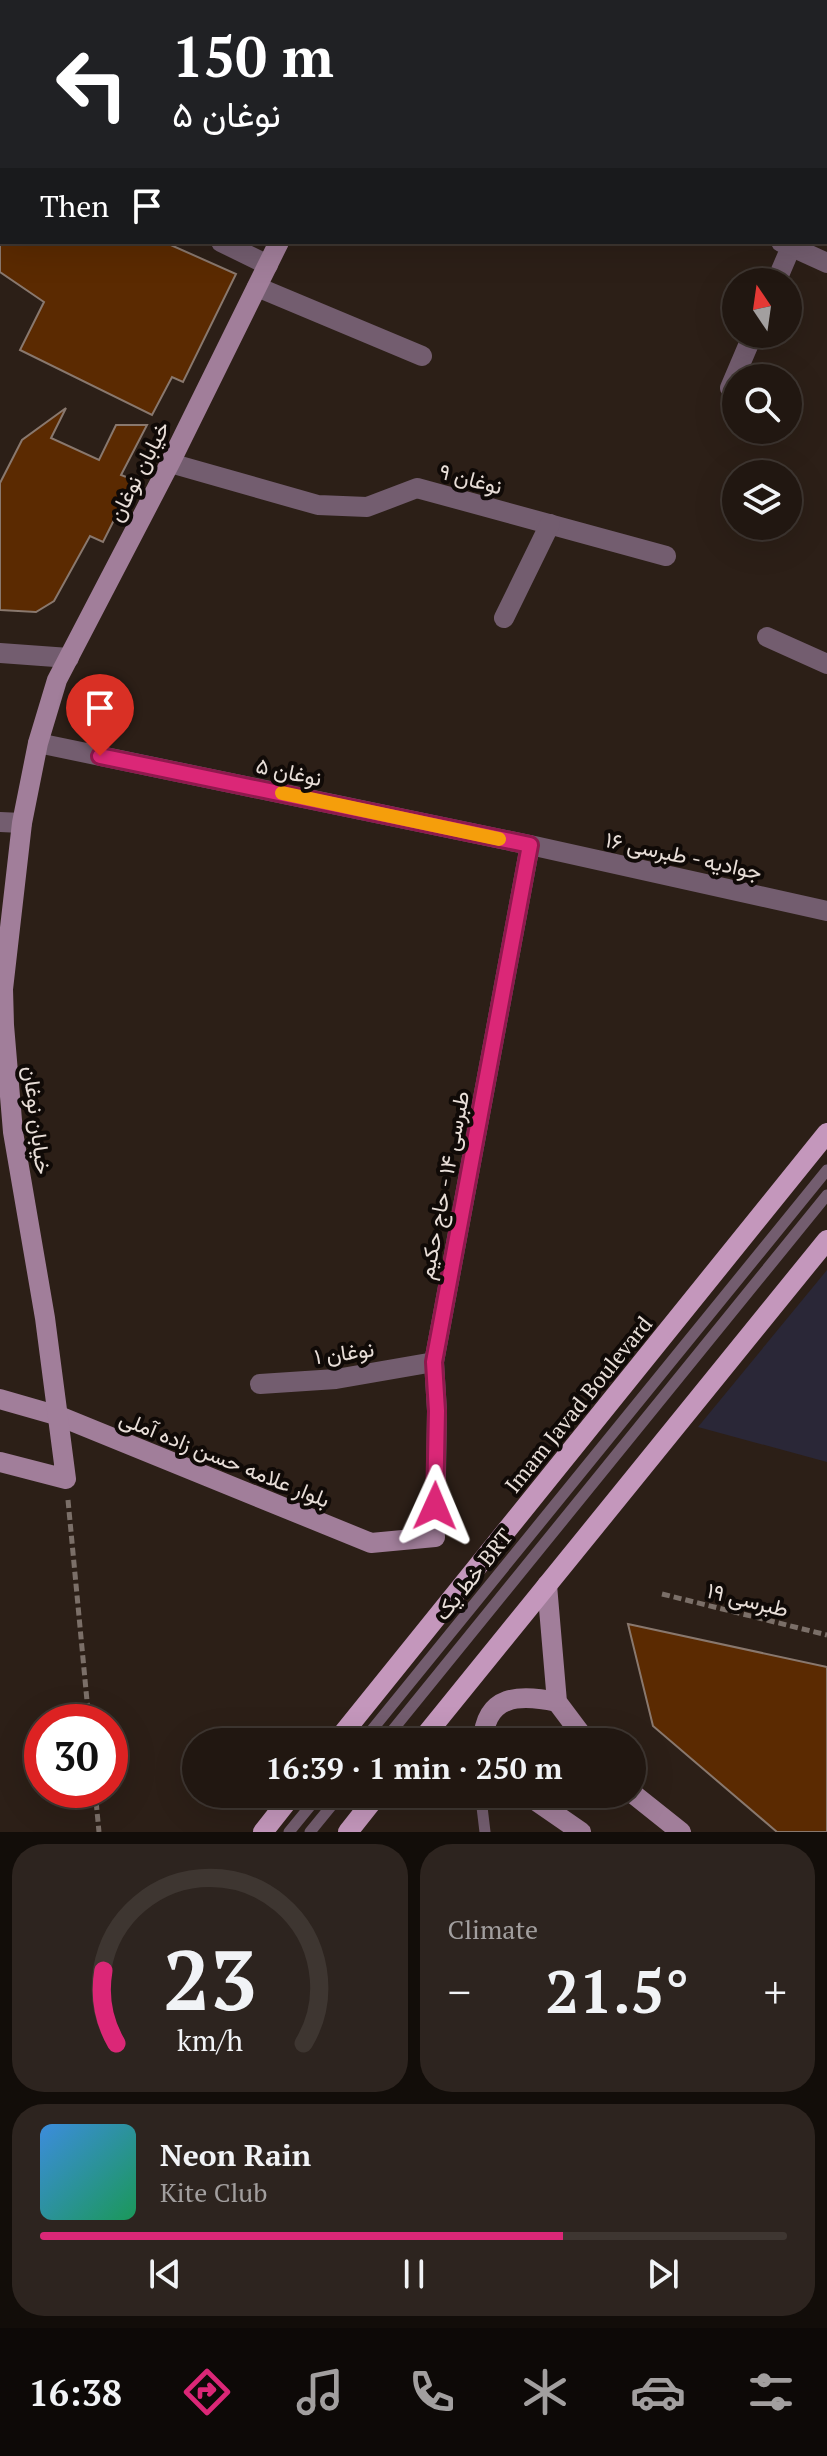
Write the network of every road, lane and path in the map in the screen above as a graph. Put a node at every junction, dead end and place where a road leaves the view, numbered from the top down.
1 (225, 244) edge
2 (278, 244) edge
3 (786, 244) edge
4 (827, 263) edge
5 (268, 265) junction
6 (780, 268) edge
7 (257, 287) junction
8 (422, 356) dead end
9 (170, 463) junction
10 (550, 524) junction
11 (666, 556) dead end
12 (504, 618) dead end
13 (767, 637) dead end
14 (0, 653) edge
15 (69, 658) junction
16 (827, 664) edge
17 (38, 743) junction
18 (0, 822) edge
19 (22, 823) junction
20 (530, 845) junction
21 (827, 911) edge
22 (2, 989) edge
23 (6, 1132) edge
24 (827, 1133) edge
25 (827, 1170) edge
26 (827, 1195) edge
27 (827, 1240) edge
28 (434, 1362) junction
29 (260, 1384) dead end
30 (0, 1399) edge
31 (59, 1416) junction
32 (0, 1462) edge
33 (66, 1479) junction
34 (435, 1537) joint
35 (547, 1585) junction
36 (662, 1594) dead end
37 (827, 1635) edge
38 (557, 1702) junction
39 (87, 1704) edge
40 (347, 1728) edge
41 (373, 1728) edge
42 (394, 1728) edge
43 (431, 1728) edge
44 (484, 1728) edge
45 (576, 1728) edge
46 (646, 1804) edge
47 (97, 1808) edge
48 (282, 1808) edge
49 (309, 1808) edge
50 (330, 1808) edge
51 (367, 1808) edge
52 (482, 1808) edge
53 (546, 1808) edge
54 (99, 1832) edge
55 (263, 1832) edge
56 (289, 1832) edge
57 (310, 1832) edge
58 (348, 1832) edge
59 (485, 1832) edge
60 (581, 1832) edge
61 (681, 1832) edge

1 - 5 street
2 - 5 street, خیابان نوغان
3 - 4 street
3 - 6 street
5 - 7 street, خیابان نوغان
7 - 8 street
7 - 9 street, خیابان نوغان
9 - 10 street, نوغان ۹
9 - 15 street, خیابان نوغان
10 - 11 street, نوغان ۹
10 - 12 street
13 - 16 street
14 - 15 street
15 - 17 street, خیابان نوغان
17 - 19 street, خیابان نوغان
17 - 20 street, نوغان ۵
18 - 19 street
19 - 22 street, خیابان نوغان
20 - 21 street, جوادیه - طبرسی ۱۶
20 - 28 street, طبرسی ۱۴ - حاج حکیم
22 - 23 street, خیابان نوغان
23 - 31 street, خیابان نوغان
24 - 40 main road, Imam Javad Boulevard
25 - 41 lane, خط یک BRT
26 - 42 lane, خط یک BRT
27 - 35 main road
28 - 29 street, نوغان ۱
28 - 34 street, طبرسی ۱۴ - حاج حکیم
30 - 31 street, بلوار علامه حسن زاده آملی
31 - 33 street, خیابان نوغان
31 - 34 street, بلوار علامه حسن زاده آملی
32 - 33 street
33 - 39 path
35 - 38 street
35 - 43 main road
36 - 37 path, طبرسی ۱۹
38 - 44 street
38 - 45 street
46 - 61 street
47 - 54 path
48 - 55 main road
49 - 56 lane
50 - 57 lane
51 - 58 main road
52 - 59 lane
53 - 60 street

